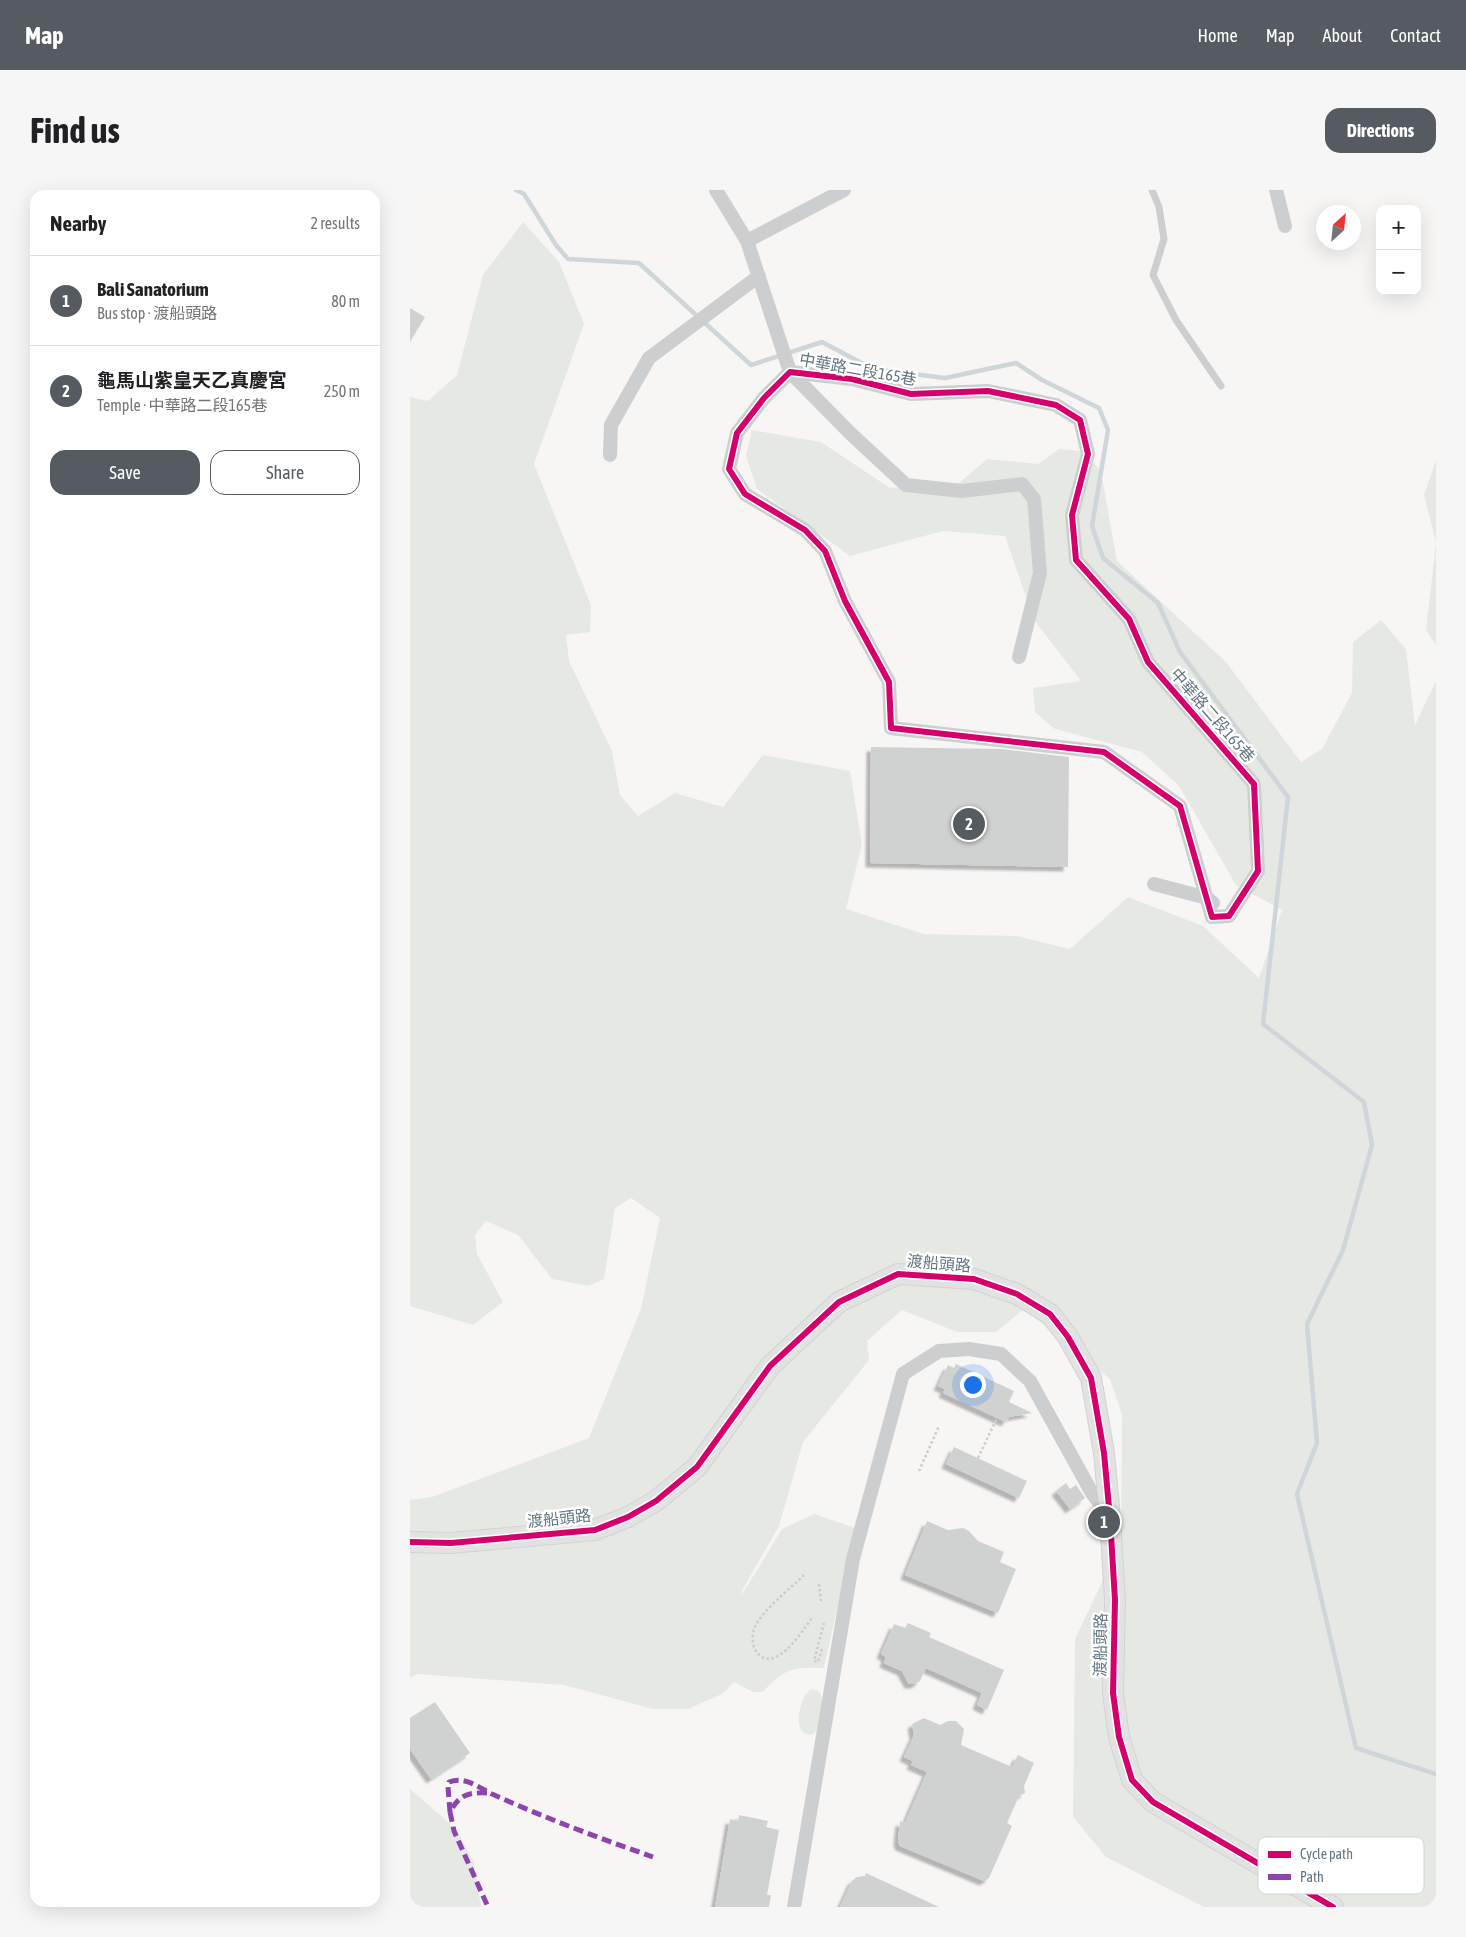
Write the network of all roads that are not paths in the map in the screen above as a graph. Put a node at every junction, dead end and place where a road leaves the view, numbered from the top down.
1 (716, 190) edge
2 (844, 190) edge
3 (1152, 190) edge
4 (1276, 190) edge
5 (1285, 226) dead end
6 (747, 240) junction
7 (759, 276) junction
8 (789, 368) junction
9 (1221, 386) dead end
10 (610, 455) dead end
11 (1019, 657) dead end
12 (1154, 884) dead end
13 (1206, 898) junction
14 (1110, 1518) junction
15 (410, 1542) edge
16 (1258, 1863) edge
17 (1311, 1894) edge
18 (794, 1907) edge
19 (1333, 1907) edge

1 - 6 street, 中華路二段165巷
2 - 6 street
3 - 9 lane
4 - 5 street
6 - 7 street, 中華路二段165巷
7 - 8 street, 中華路二段165巷
7 - 10 street
8 - 11 street
8 - 13 street, 中華路二段165巷
8 - 13 street, 中華路二段165巷
12 - 13 street
14 - 15 street, 渡船頭路
14 - 16 street, 渡船頭路
14 - 18 street
17 - 19 street, 渡船頭路

